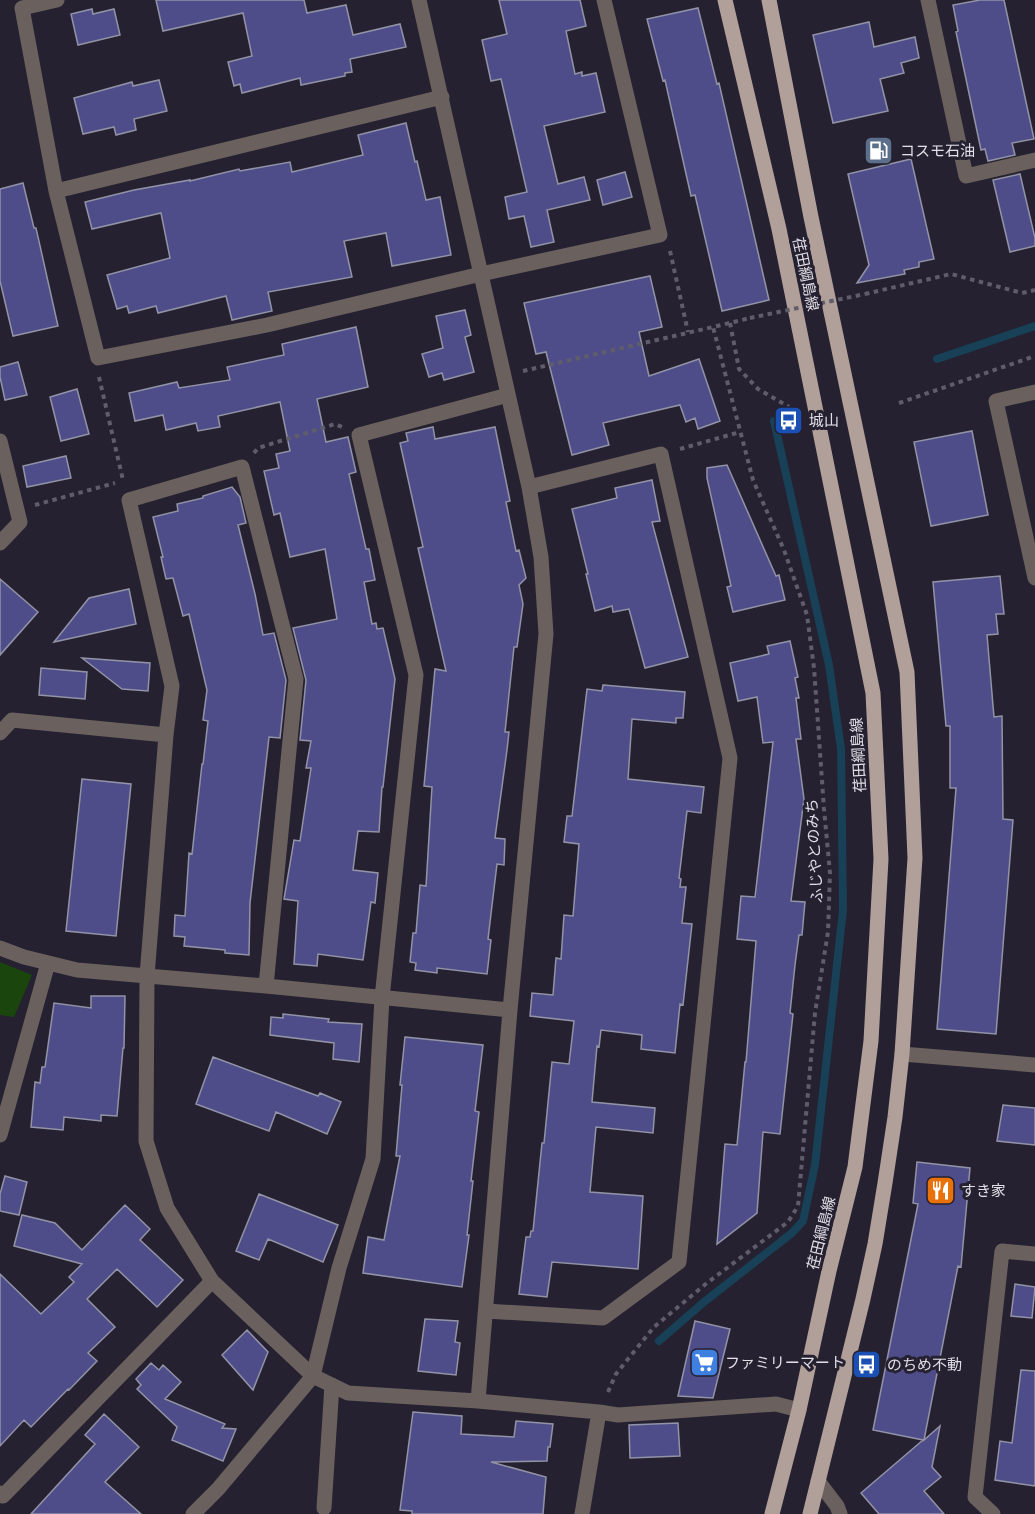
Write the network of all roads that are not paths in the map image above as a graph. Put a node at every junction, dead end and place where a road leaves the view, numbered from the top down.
1 (57, 0) edge
2 (419, 0) edge
3 (604, 0) edge
4 (724, 0) edge
5 (769, 0) edge
6 (928, 0) edge
7 (441, 97) junction
8 (1035, 160) edge
9 (56, 191) junction
10 (481, 274) junction
11 (1035, 392) edge
12 (508, 395) junction
13 (0, 441) edge
14 (529, 487) junction
15 (0, 543) edge
16 (1035, 578) edge
17 (0, 733) edge
18 (166, 735) junction
19 (0, 948) edge
20 (48, 963) junction
21 (147, 976) junction
22 (266, 986) junction
23 (382, 998) junction
24 (510, 1010) junction
25 (902, 1054) junction
26 (1035, 1065) edge
27 (0, 1135) edge
28 (1035, 1254) edge
29 (212, 1281) junction
30 (486, 1311) junction
31 (312, 1376) junction
32 (332, 1385) junction
33 (478, 1401) junction
34 (800, 1410) junction
35 (599, 1412) junction
36 (818, 1481) junction
37 (0, 1493) edge
38 (324, 1508) dead end
39 (193, 1514) edge
40 (582, 1514) edge
41 (772, 1514) edge
42 (810, 1514) edge
43 (840, 1514) edge
44 (993, 1514) edge

1 - 9 street
2 - 7 street
3 - 10 street
4 - 34 main road, 荏田綱島線
5 - 25 main road, 荏田綱島線
6 - 8 street
7 - 9 street
7 - 10 street
9 - 10 street
10 - 12 street
11 - 16 street
12 - 14 street
12 - 23 street
13 - 15 street
14 - 24 street
14 - 30 street
17 - 18 street
18 - 21 street
18 - 22 street
19 - 20 street
20 - 21 street
20 - 27 street
21 - 22 street
21 - 29 street
22 - 23 street
23 - 24 street
23 - 31 street
24 - 30 street
25 - 26 street
25 - 36 main road, 荏田綱島線
28 - 44 street
29 - 31 street
29 - 37 street
30 - 33 street
31 - 32 street
31 - 39 street
32 - 33 street
32 - 38 street
33 - 35 street
34 - 35 street
34 - 41 main road, 荏田綱島線
35 - 40 street
36 - 42 main road, 荏田綱島線
36 - 43 street

